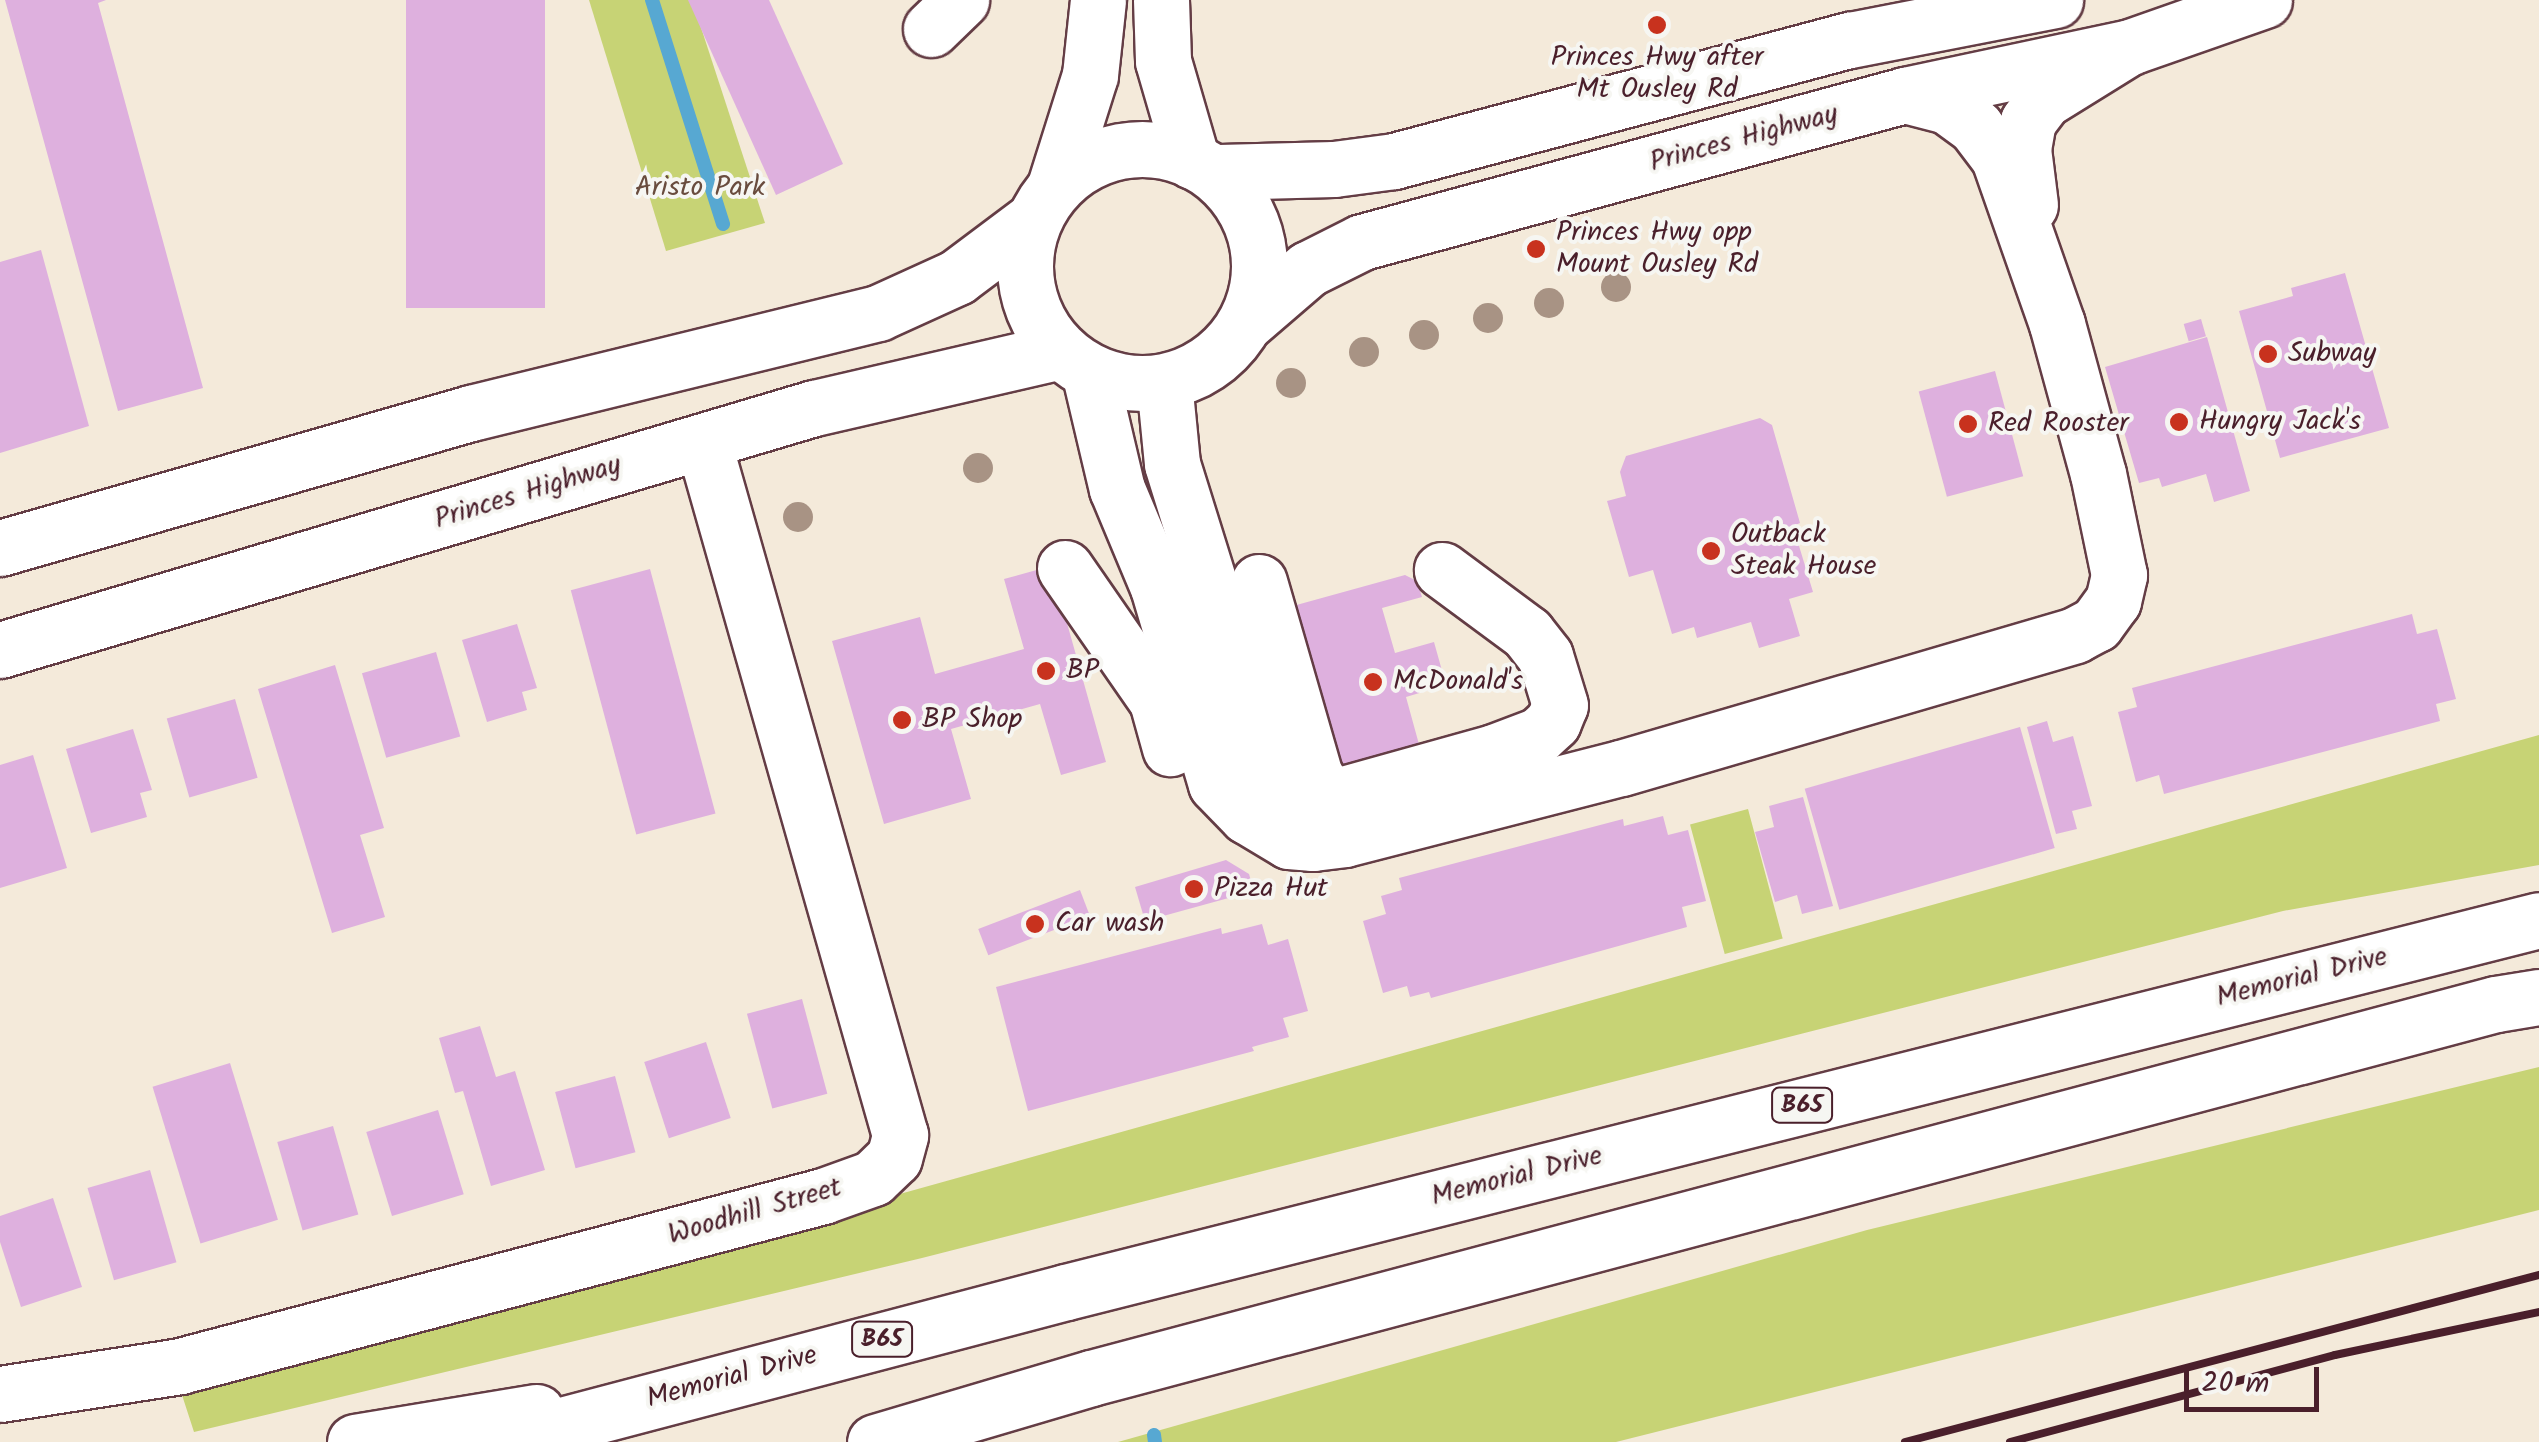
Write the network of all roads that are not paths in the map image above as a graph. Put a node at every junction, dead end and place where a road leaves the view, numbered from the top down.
1 (1098, 0) edge
2 (1161, 0) edge
3 (2264, 0) edge
4 (2033, 2) edge
5 (2130, 47) junction
6 (1905, 95) junction
7 (1205, 167) junction
8 (1044, 203) junction
9 (2036, 258) junction
10 (1245, 323) junction
11 (1074, 361) junction
12 (1164, 382) junction
13 (703, 441) junction
14 (0, 548) edge
15 (1064, 568) dead end
16 (1259, 582) dead end
17 (1463, 586) dead end
18 (0, 650) edge
19 (1170, 748) dead end
20 (1344, 839) junction
21 (2539, 920) edge
22 (2539, 996) edge
23 (698, 1386) junction
24 (0, 1394) edge
25 (355, 1442) edge
26 (496, 1442) edge
27 (875, 1442) edge

1 - 8 main road
2 - 7 main road
3 - 5 main road, Princes Highway
4 - 7 main road
5 - 6 main road, Princes Highway
5 - 9 main road
6 - 9 main road
6 - 10 main road, Princes Highway
7 - 8 main road
7 - 10 main road
8 - 11 main road
8 - 14 main road
9 - 20 main road
10 - 12 main road
11 - 12 main road
11 - 13 main road, Princes Highway
11 - 20 main road
12 - 20 main road
13 - 18 main road, Princes Highway
13 - 24 main road, Woodhill Street
15 - 19 main road
16 - 17 main road
21 - 23 main road, Memorial Drive / B65
22 - 27 main road
23 - 25 main road, B65
23 - 26 main road, Memorial Drive

